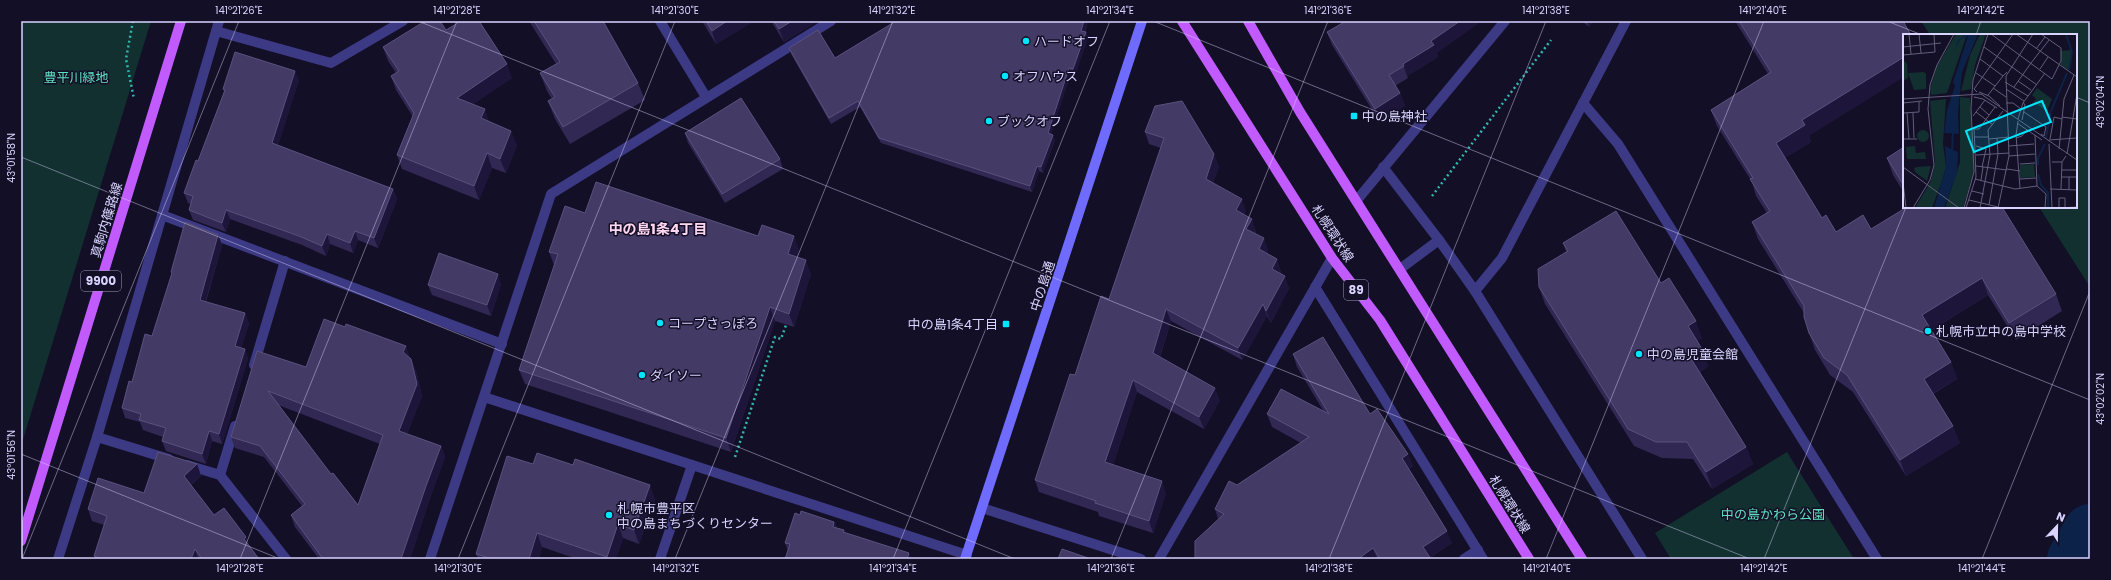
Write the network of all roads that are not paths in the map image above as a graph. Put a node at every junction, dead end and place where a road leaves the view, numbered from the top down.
1 (181, 21) edge
2 (402, 21) edge
3 (660, 21) edge
4 (831, 21) edge
5 (1142, 21) edge
6 (1182, 21) edge
7 (1248, 21) edge
8 (1505, 21) edge
9 (1626, 21) edge
10 (218, 26) edge
11 (706, 97) junction
12 (1583, 103) junction
13 (1383, 167) junction
14 (1358, 200) junction
15 (162, 215) junction
16 (1439, 240) junction
17 (1332, 258) junction
18 (285, 261) junction
19 (1400, 269) junction
20 (1315, 287) junction
21 (1475, 291) junction
22 (502, 344) junction
23 (250, 375) edge
24 (484, 397) junction
25 (238, 414) edge
26 (97, 437) junction
27 (692, 465) junction
28 (220, 475) junction
29 (982, 508) junction
30 (21, 541) edge
31 (1480, 555) edge
32 (966, 557) edge
33 (58, 559) edge
34 (286, 559) edge
35 (430, 559) edge
36 (660, 559) edge
37 (1141, 559) edge
38 (1159, 559) edge
39 (1464, 559) edge
40 (1529, 559) edge
41 (1582, 559) edge
42 (1642, 559) edge
43 (1877, 559) edge

1 - 30 main road, 真駒内篠路線 / 9900
2 - 10 street
3 - 11 street
4 - 11 street
5 - 29 street, 中の島通
6 - 17 main road, 札幌環状線 / 89
7 - 14 main road
8 - 13 street
9 - 12 street
10 - 15 street
11 - 22 street
12 - 21 street
12 - 43 street
13 - 14 street
13 - 16 street
14 - 19 main road
15 - 18 street
15 - 26 street
16 - 19 street
16 - 21 street
17 - 20 street
17 - 40 main road, 札幌環状線 / 89
18 - 22 street
18 - 23 street
19 - 41 main road
20 - 31 street
20 - 38 street
21 - 42 street
22 - 24 street
24 - 27 street
24 - 35 street
25 - 28 street
26 - 28 street
26 - 33 street
27 - 32 street
27 - 36 street
28 - 34 street
29 - 32 street, 中の島通
29 - 37 street
31 - 39 street

